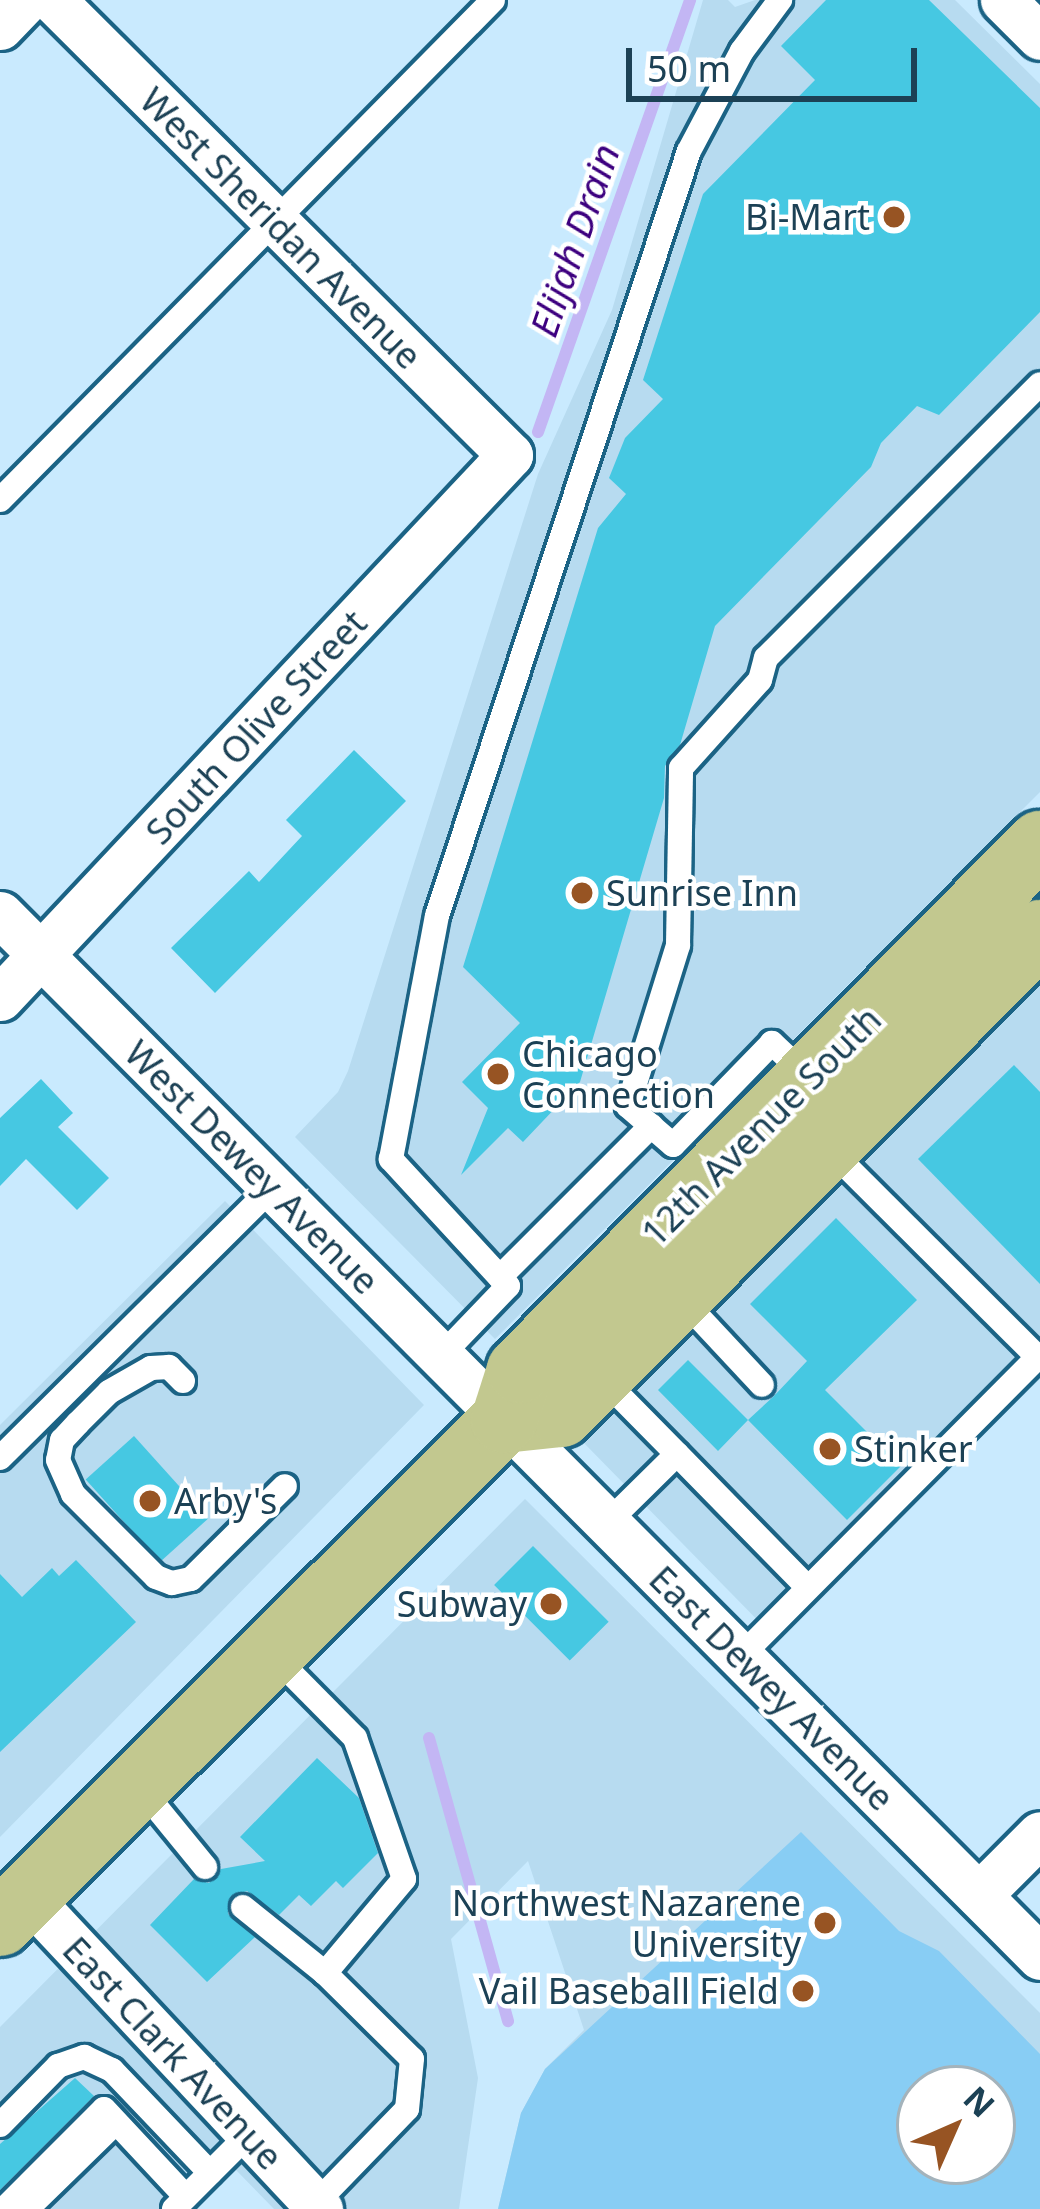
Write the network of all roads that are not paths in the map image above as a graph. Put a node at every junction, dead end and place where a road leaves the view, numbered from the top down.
1 (26, 0) edge
2 (53, 0) edge
3 (493, 0) edge
4 (780, 0) edge
5 (1003, 0) edge
6 (0, 27) edge
7 (1040, 37) edge
8 (278, 224) junction
9 (1040, 384) edge
10 (510, 455) joint
11 (0, 500) edge
12 (1040, 844) edge
13 (0, 914) edge
14 (1021, 940) edge
15 (42, 956) junction
16 (0, 998) edge
17 (808, 1077) junction
18 (651, 1126) junction
19 (827, 1146) junction
20 (272, 1188) junction
21 (500, 1277) junction
22 (679, 1295) junction
23 (1039, 1356) edge
24 (440, 1357) junction
25 (600, 1376) junction
26 (183, 1381) dead end
27 (762, 1385) dead end
28 (57, 1402) junction
29 (504, 1420) junction
30 (79, 1423) junction
31 (677, 1454) junction
32 (0, 1459) edge
33 (285, 1486) dead end
34 (608, 1523) junction
35 (808, 1588) junction
36 (270, 1653) junction
37 (740, 1657) junction
38 (137, 1785) junction
39 (1040, 1834) edge
40 (205, 1867) dead end
41 (979, 1895) junction
42 (243, 1907) dead end
43 (14, 1910) edge
44 (1040, 1957) edge
45 (326, 1973) junction
46 (116, 2122) junction
47 (0, 2126) edge
48 (249, 2134) junction
49 (210, 2173) junction
50 (180, 2203) edge
51 (318, 2206) edge
52 (4, 2209) edge
53 (27, 2209) edge

1 - 6 street
2 - 8 street, West Sheridan Avenue
3 - 8 lane
4 - 21 lane
5 - 7 street
8 - 10 street, West Sheridan Avenue
8 - 11 lane
9 - 18 lane
10 - 15 street, South Olive Street
12 - 14 main road, 12th Avenue South
13 - 15 street, West Dewey Avenue
14 - 17 main road, 12th Avenue South
14 - 19 main road, 12th Avenue South
15 - 16 street, South Olive Street
15 - 20 street, West Dewey Avenue
17 - 18 lane
17 - 29 main road, 12th Avenue South
18 - 21 lane
19 - 22 main road, 12th Avenue South
19 - 23 lane
20 - 24 street, West Dewey Avenue
20 - 28 lane
21 - 24 lane
22 - 25 main road, 12th Avenue South
22 - 27 lane
23 - 35 lane
24 - 29 street, West Dewey Avenue
25 - 29 main road, 12th Avenue South
25 - 31 lane
26 - 30 lane
28 - 30 lane
28 - 32 lane
29 - 34 street, East Dewey Avenue
29 - 36 main road, 12th Avenue South
30 - 33 lane
31 - 34 lane
31 - 35 lane
34 - 37 street, East Dewey Avenue
35 - 37 lane
36 - 38 main road, 12th Avenue South
36 - 45 lane
37 - 41 street, East Dewey Avenue
38 - 40 lane
38 - 43 main road, 12th Avenue South
39 - 41 street
41 - 44 street, East Dewey Avenue
42 - 45 lane
43 - 48 street, East Clark Avenue
45 - 51 lane
46 - 50 lane
46 - 52 lane
46 - 53 lane
47 - 49 lane
48 - 49 lane
48 - 51 street, East Clark Avenue
49 - 50 lane

